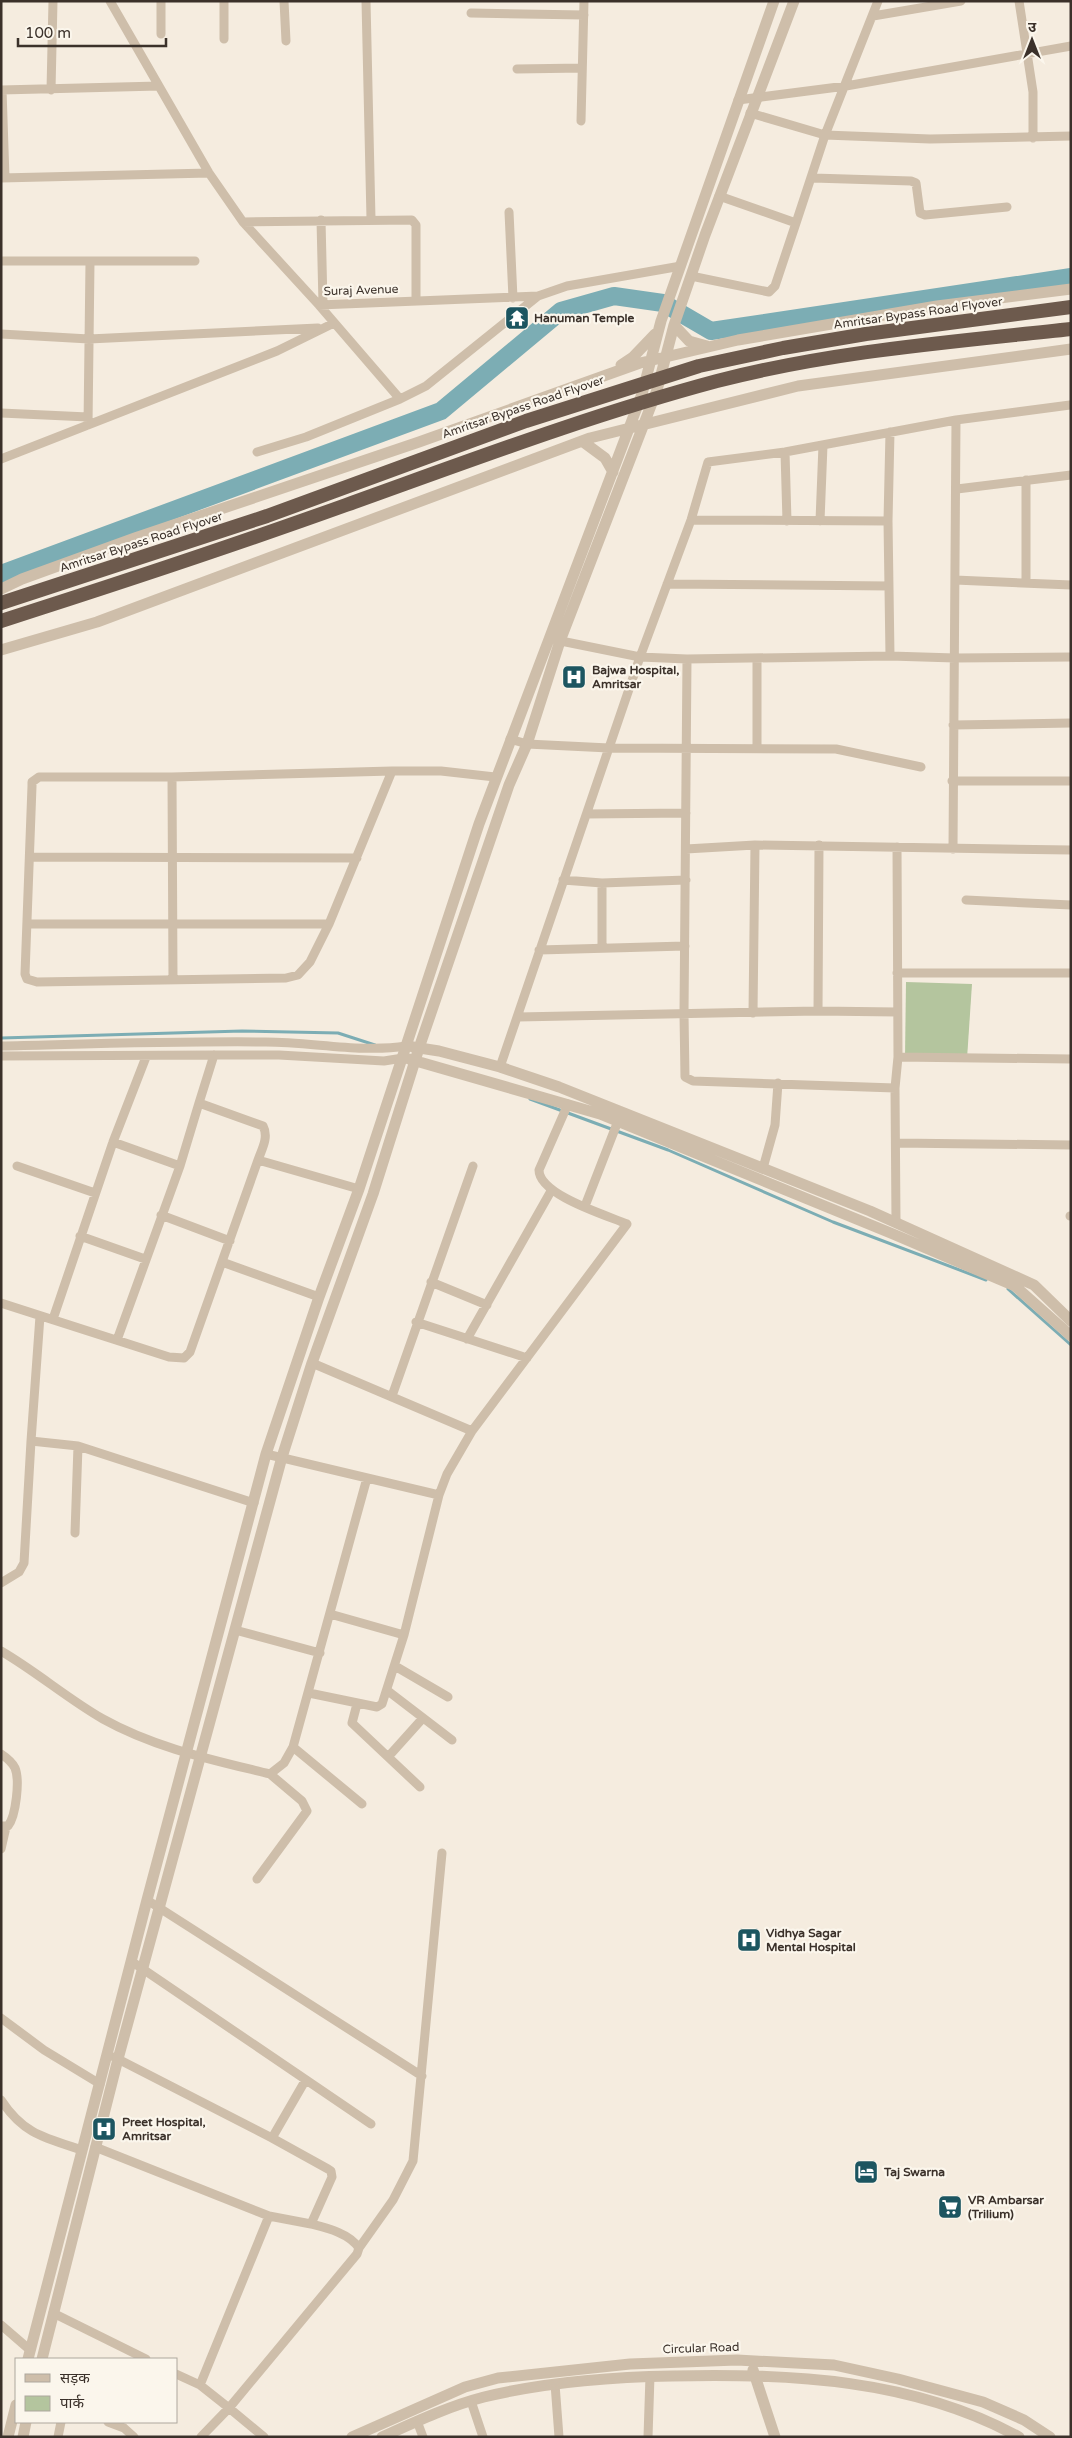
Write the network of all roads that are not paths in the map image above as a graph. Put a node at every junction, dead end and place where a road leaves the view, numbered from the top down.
1 (53, 1) edge
2 (110, 1) edge
3 (161, 1) edge
4 (224, 1) edge
5 (284, 1) edge
6 (366, 1) edge
7 (584, 1) edge
8 (774, 1) edge
9 (794, 1) edge
10 (878, 1) edge
11 (961, 1) edge
12 (1019, 1) edge
13 (471, 13) dead end
14 (584, 15) junction
15 (873, 16) junction
16 (161, 34) dead end
17 (224, 39) dead end
18 (286, 41) dead end
19 (1071, 46) edge
20 (1028, 54) junction
21 (582, 68) junction
22 (517, 69) dead end
23 (159, 86) junction
24 (846, 86) junction
25 (2, 90) edge
26 (51, 90) junction
27 (756, 98) junction
28 (738, 100) junction
29 (750, 114) junction
30 (581, 121) dead end
31 (826, 135) junction
32 (1071, 136) edge
33 (1034, 138) junction
34 (209, 174) junction
35 (3, 178) edge
36 (813, 178) junction
37 (719, 196) junction
38 (1007, 207) dead end
39 (509, 212) dead end
40 (321, 220) junction
41 (371, 220) junction
42 (243, 222) junction
43 (796, 223) junction
44 (1, 261) edge
45 (195, 261) dead end
46 (90, 262) junction
47 (681, 266) junction
48 (689, 281) junction
49 (1071, 289) edge
50 (538, 296) junction
51 (513, 298) junction
52 (416, 301) junction
53 (321, 305) junction
54 (1071, 307) edge
55 (675, 322) junction
56 (334, 323) junction
57 (320, 328) junction
58 (1071, 329) edge
59 (657, 332) junction
60 (1, 334) edge
61 (89, 339) junction
62 (709, 346) junction
63 (1071, 349) edge
64 (666, 356) junction
65 (651, 360) junction
66 (607, 375) junction
67 (400, 399) junction
68 (1070, 405) edge
69 (1, 413) edge
70 (956, 420) junction
71 (88, 421) junction
72 (643, 425) junction
73 (628, 428) junction
74 (890, 432) junction
75 (582, 440) junction
76 (823, 445) junction
77 (257, 452) dead end
78 (786, 452) junction
79 (1, 459) edge
80 (613, 472) junction
81 (1071, 475) edge
82 (1026, 480) junction
83 (957, 489) junction
84 (690, 520) junction
85 (787, 521) junction
86 (820, 521) junction
87 (888, 521) junction
88 (955, 580) junction
89 (1026, 583) junction
90 (667, 584) junction
91 (1071, 585) edge
92 (889, 586) junction
93 (1, 589) edge
94 (1, 603) edge
95 (1, 621) edge
96 (548, 639) junction
97 (560, 641) junction
98 (1, 650) edge
99 (890, 656) junction
100 (640, 657) junction
101 (1071, 657) edge
102 (955, 658) junction
103 (687, 659) junction
104 (757, 660) junction
105 (1071, 723) edge
106 (953, 725) junction
107 (510, 739) junction
108 (527, 744) junction
109 (609, 748) junction
110 (686, 748) junction
111 (757, 748) junction
112 (921, 767) dead end
113 (392, 771) junction
114 (172, 777) junction
115 (495, 777) junction
116 (952, 781) junction
117 (1071, 781) edge
118 (686, 812) junction
119 (587, 814) junction
120 (755, 845) junction
121 (819, 845) junction
122 (897, 847) junction
123 (686, 849) junction
124 (953, 850) junction
125 (1071, 850) edge
126 (30, 857) junction
127 (172, 857) junction
128 (357, 858) junction
129 (563, 880) junction
130 (686, 880) junction
131 (602, 883) junction
132 (966, 900) dead end
133 (1071, 905) edge
134 (28, 924) junction
135 (174, 924) junction
136 (329, 924) junction
137 (686, 946) junction
138 (602, 948) junction
139 (540, 950) junction
140 (897, 973) junction
141 (1071, 974) edge
142 (173, 980) junction
143 (818, 1011) junction
144 (897, 1012) junction
145 (753, 1013) junction
146 (684, 1014) junction
147 (518, 1017) junction
148 (1, 1046) edge
149 (406, 1046) junction
150 (419, 1048) junction
151 (214, 1054) junction
152 (1, 1056) edge
153 (146, 1057) junction
154 (898, 1057) junction
155 (403, 1058) junction
156 (1071, 1059) edge
157 (415, 1060) junction
158 (500, 1067) junction
159 (778, 1083) junction
160 (895, 1088) junction
161 (199, 1104) junction
162 (568, 1104) junction
163 (618, 1121) junction
164 (113, 1142) junction
165 (897, 1143) junction
166 (1071, 1145) edge
167 (258, 1160) junction
168 (17, 1166) dead end
169 (180, 1166) junction
170 (473, 1166) dead end
171 (763, 1168) junction
172 (359, 1189) junction
173 (551, 1191) junction
174 (95, 1193) junction
175 (585, 1206) junction
176 (162, 1215) junction
177 (896, 1222) junction
178 (80, 1236) junction
179 (230, 1241) junction
180 (145, 1259) junction
181 (222, 1262) junction
182 (431, 1282) junction
183 (319, 1297) junction
184 (1, 1304) edge
185 (487, 1305) junction
186 (40, 1316) junction
187 (53, 1319) junction
188 (1071, 1321) edge
189 (416, 1322) junction
190 (1071, 1336) edge
191 (468, 1339) junction
192 (117, 1340) junction
193 (527, 1358) junction
194 (312, 1364) junction
195 (392, 1396) junction
196 (472, 1431) junction
197 (31, 1441) junction
198 (78, 1446) junction
199 (266, 1454) junction
200 (282, 1458) junction
201 (367, 1478) junction
202 (439, 1495) junction
203 (254, 1503) junction
204 (75, 1533) dead end
205 (1, 1582) edge
206 (330, 1614) junction
207 (235, 1630) junction
208 (404, 1634) junction
209 (1, 1651) edge
210 (320, 1653) junction
211 (395, 1666) junction
212 (388, 1691) junction
213 (309, 1693) junction
214 (448, 1696) dead end
215 (357, 1704) junction
216 (422, 1718) junction
217 (452, 1740) dead end
218 (293, 1747) junction
219 (1, 1754) edge
220 (188, 1754) junction
221 (200, 1757) junction
222 (388, 1757) junction
223 (270, 1774) junction
224 (420, 1787) dead end
225 (362, 1804) dead end
226 (3, 1826) edge
227 (1, 1849) edge
228 (442, 1852) dead end
229 (257, 1879) dead end
230 (147, 1900) junction
231 (159, 1908) junction
232 (131, 1961) junction
233 (142, 1969) junction
234 (1, 2018) edge
235 (107, 2053) junction
236 (118, 2059) junction
237 (422, 2076) junction
238 (304, 2081) junction
239 (100, 2084) junction
240 (1, 2100) edge
241 (371, 2124) dead end
242 (272, 2138) junction
243 (95, 2146) junction
244 (82, 2150) junction
245 (269, 2216) junction
246 (311, 2224) junction
247 (359, 2248) junction
248 (53, 2312) junction
249 (1, 2325) edge
250 (29, 2354) edge
251 (42, 2358) edge
252 (144, 2358) edge
253 (750, 2360) junction
254 (178, 2375) edge
255 (755, 2375) junction
256 (650, 2376) junction
257 (555, 2384) junction
258 (200, 2386) junction
259 (471, 2401) junction
260 (229, 2408) junction
261 (15, 2409) edge
262 (417, 2421) junction
263 (26, 2423) edge
264 (61, 2423) edge
265 (111, 2423) edge
266 (1012, 2435) edge
267 (8, 2437) edge
268 (23, 2437) edge
269 (58, 2437) edge
270 (134, 2437) edge
271 (201, 2437) edge
272 (264, 2437) edge
273 (352, 2437) edge
274 (382, 2437) edge
275 (423, 2437) edge
276 (483, 2437) edge
277 (559, 2437) edge
278 (648, 2437) edge
279 (776, 2437) edge
280 (1050, 2437) edge

1 - 26 street
2 - 23 street, Suraj Avenue
3 - 16 street
4 - 17 street
5 - 18 street
6 - 41 street
7 - 14 street
8 - 28 street
9 - 27 street
10 - 15 street
11 - 15 street
12 - 20 street
13 - 14 street
14 - 21 street
15 - 24 street
19 - 20 street
20 - 24 street
20 - 33 street
21 - 22 street
21 - 30 street
23 - 26 street
23 - 34 street, Suraj Avenue
24 - 27 street
24 - 31 street
25 - 26 street
25 - 35 street
27 - 28 street
27 - 29 street
28 - 47 street
29 - 31 street
29 - 37 street
31 - 33 street
31 - 36 street
32 - 33 street
34 - 35 street
34 - 42 street, Suraj Avenue
36 - 38 street
36 - 43 street
37 - 43 street
37 - 48 street
39 - 51 street
40 - 41 street
40 - 42 street
40 - 53 street
41 - 52 street
42 - 53 street, Suraj Avenue
43 - 48 street
44 - 46 street
45 - 46 street
46 - 61 street
47 - 50 street, Suraj Avenue
47 - 59 street
48 - 55 street
49 - 62 street
50 - 51 street, Suraj Avenue
50 - 67 street
51 - 52 street, Suraj Avenue
52 - 53 street, Suraj Avenue
53 - 56 street
54 - 94 highway, Amritsar Bypass Road Flyover, bridge
55 - 62 street
55 - 64 street
56 - 57 street
56 - 67 street
57 - 61 street
57 - 71 street
58 - 95 highway, bridge
59 - 65 street
59 - 66 street
60 - 61 street
61 - 71 street
62 - 64 street
63 - 72 street
64 - 65 street
64 - 72 street
65 - 66 street
65 - 73 street
66 - 93 street
67 - 77 street
68 - 70 street
69 - 71 street
70 - 74 street
70 - 83 street
71 - 79 street
72 - 73 street
72 - 97 street
73 - 75 street
73 - 80 street
74 - 76 street
74 - 87 street
75 - 80 street
75 - 98 street
76 - 78 street
76 - 86 street
78 - 84 street
78 - 85 street
80 - 96 street
81 - 82 street
82 - 83 street
82 - 89 street
83 - 88 street
84 - 85 street
84 - 90 street
85 - 86 street
86 - 87 street
87 - 92 street
88 - 89 street
88 - 102 street
89 - 91 street
90 - 92 street
90 - 100 street
92 - 99 street
96 - 97 street
96 - 107 street
97 - 100 street
97 - 108 street
99 - 102 street
99 - 104 street
100 - 103 street
100 - 109 street
101 - 102 street
102 - 106 street
103 - 104 street
103 - 110 street
104 - 111 street
105 - 106 street
106 - 116 street
107 - 108 street
107 - 115 street
108 - 109 street
108 - 150 street
109 - 110 street
109 - 119 street
110 - 111 street
110 - 118 street
111 - 112 street
113 - 114 street
113 - 115 street
113 - 128 street
114 - 126 street
114 - 127 street
115 - 149 street
116 - 117 street
116 - 124 street
118 - 119 street
118 - 123 street
119 - 129 street
120 - 121 street
120 - 123 street
120 - 145 street
121 - 122 street
121 - 143 street
122 - 124 street
122 - 140 street
123 - 130 street
124 - 125 street
126 - 127 street
126 - 134 street
127 - 128 street
127 - 135 street
128 - 136 street
129 - 131 street
129 - 139 street
130 - 131 street
130 - 137 street
131 - 138 street
132 - 133 street
134 - 135 street
134 - 142 street
135 - 136 street
135 - 142 street
136 - 142 street
137 - 138 street
137 - 146 street
138 - 139 street
139 - 147 street
140 - 141 street
140 - 144 street
143 - 144 street
143 - 145 street
144 - 154 street
145 - 146 street
146 - 147 street
146 - 159 street
147 - 158 street
148 - 149 street
149 - 150 street
149 - 155 street
150 - 157 street
150 - 158 street
151 - 153 street
151 - 155 street
151 - 161 street
152 - 153 street
153 - 164 street
154 - 156 street
154 - 160 street
155 - 157 street
155 - 172 street
157 - 162 street
157 - 194 street
158 - 171 street
159 - 160 street
159 - 171 street
160 - 165 street
161 - 167 street
161 - 169 street
162 - 163 street
162 - 173 street
163 - 175 street
163 - 190 street
164 - 169 street
164 - 174 street
165 - 166 street
165 - 177 street
167 - 172 street
167 - 179 street
168 - 174 street
169 - 176 street
170 - 182 street
171 - 177 street
172 - 183 street
173 - 175 street
173 - 185 street
174 - 178 street
175 - 193 street
176 - 179 street
176 - 180 street
177 - 188 street
178 - 180 street
178 - 187 street
179 - 181 street
180 - 192 street
181 - 183 street
181 - 192 street
182 - 185 street
182 - 189 street
183 - 199 street
184 - 186 street
185 - 191 street
186 - 187 street
186 - 197 street
187 - 192 street
189 - 191 street
189 - 195 street
191 - 193 street
193 - 196 street
194 - 195 street
194 - 200 street
195 - 196 street
196 - 202 street
197 - 198 street
197 - 205 street
198 - 203 street
198 - 204 street
199 - 200 street
199 - 203 street
200 - 201 street
200 - 207 street
201 - 202 street
201 - 206 street
202 - 208 street
203 - 220 street
206 - 208 street
206 - 210 street
207 - 210 street
207 - 221 street
208 - 211 street
209 - 220 street
210 - 213 street
211 - 212 street
211 - 214 street
212 - 215 street
212 - 216 street
213 - 215 street
213 - 218 street
215 - 222 street
216 - 217 street
216 - 222 street
218 - 223 street
218 - 225 street
219 - 226 street
220 - 221 street
220 - 230 street
221 - 223 street
221 - 231 street
222 - 224 street
223 - 229 street
226 - 227 street
228 - 237 street
230 - 231 street
230 - 232 street
231 - 233 street
231 - 237 street
232 - 233 street
232 - 235 street
233 - 236 street
233 - 238 street
234 - 239 street
235 - 236 street
235 - 239 street
236 - 242 street
236 - 243 street
237 - 247 street
238 - 241 street
238 - 242 street
239 - 244 street
240 - 244 street
242 - 246 street
243 - 245 street
243 - 248 street
244 - 250 street
245 - 246 street
245 - 258 street
246 - 247 street
247 - 260 street
248 - 251 street
248 - 252 street
249 - 250 street
253 - 255 street
253 - 273 street, Circular Road
253 - 280 street, Circular Road
254 - 258 street
255 - 256 street
255 - 266 street
255 - 279 street
256 - 257 street
256 - 278 street
257 - 259 street
257 - 277 street
258 - 260 street
259 - 262 street
259 - 276 street
260 - 271 street
260 - 272 street
261 - 267 street
262 - 274 street
262 - 275 street
263 - 268 street
264 - 269 street
265 - 270 street

